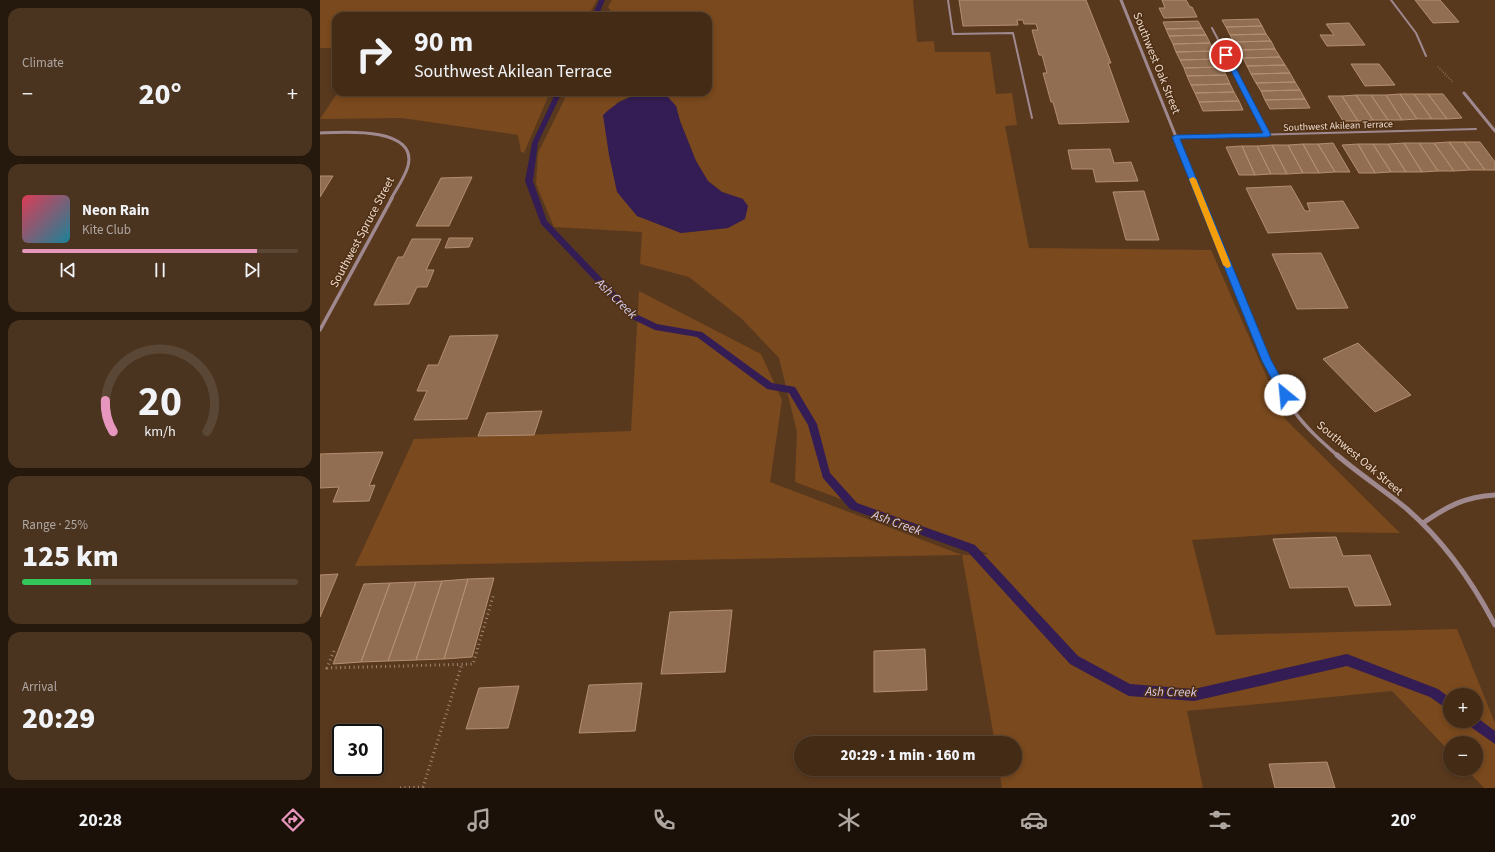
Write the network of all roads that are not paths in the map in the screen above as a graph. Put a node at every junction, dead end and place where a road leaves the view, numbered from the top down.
1 (948, 0) edge
2 (1121, 0) edge
3 (1391, 0) edge
4 (1212, 28) dead end
5 (1426, 56) road end
6 (1464, 93) road end
7 (1032, 118) dead end
8 (1476, 129) dead end
9 (1495, 131) edge
10 (320, 133) edge
11 (1268, 135) junction
12 (1176, 137) junction
13 (320, 330) edge
14 (1495, 495) edge
15 (1423, 523) junction
16 (1495, 625) edge

1 - 7 lane
2 - 12 street, Southwest Oak Street
3 - 5 lane
4 - 11 lane
6 - 9 street
8 - 11 lane, Southwest Akilean Terrace
10 - 13 street, Southwest Spruce Street
11 - 12 lane, Southwest Akilean Terrace
12 - 15 street, Southwest Oak Street
14 - 15 street
15 - 16 street, Southwest Oak Street

